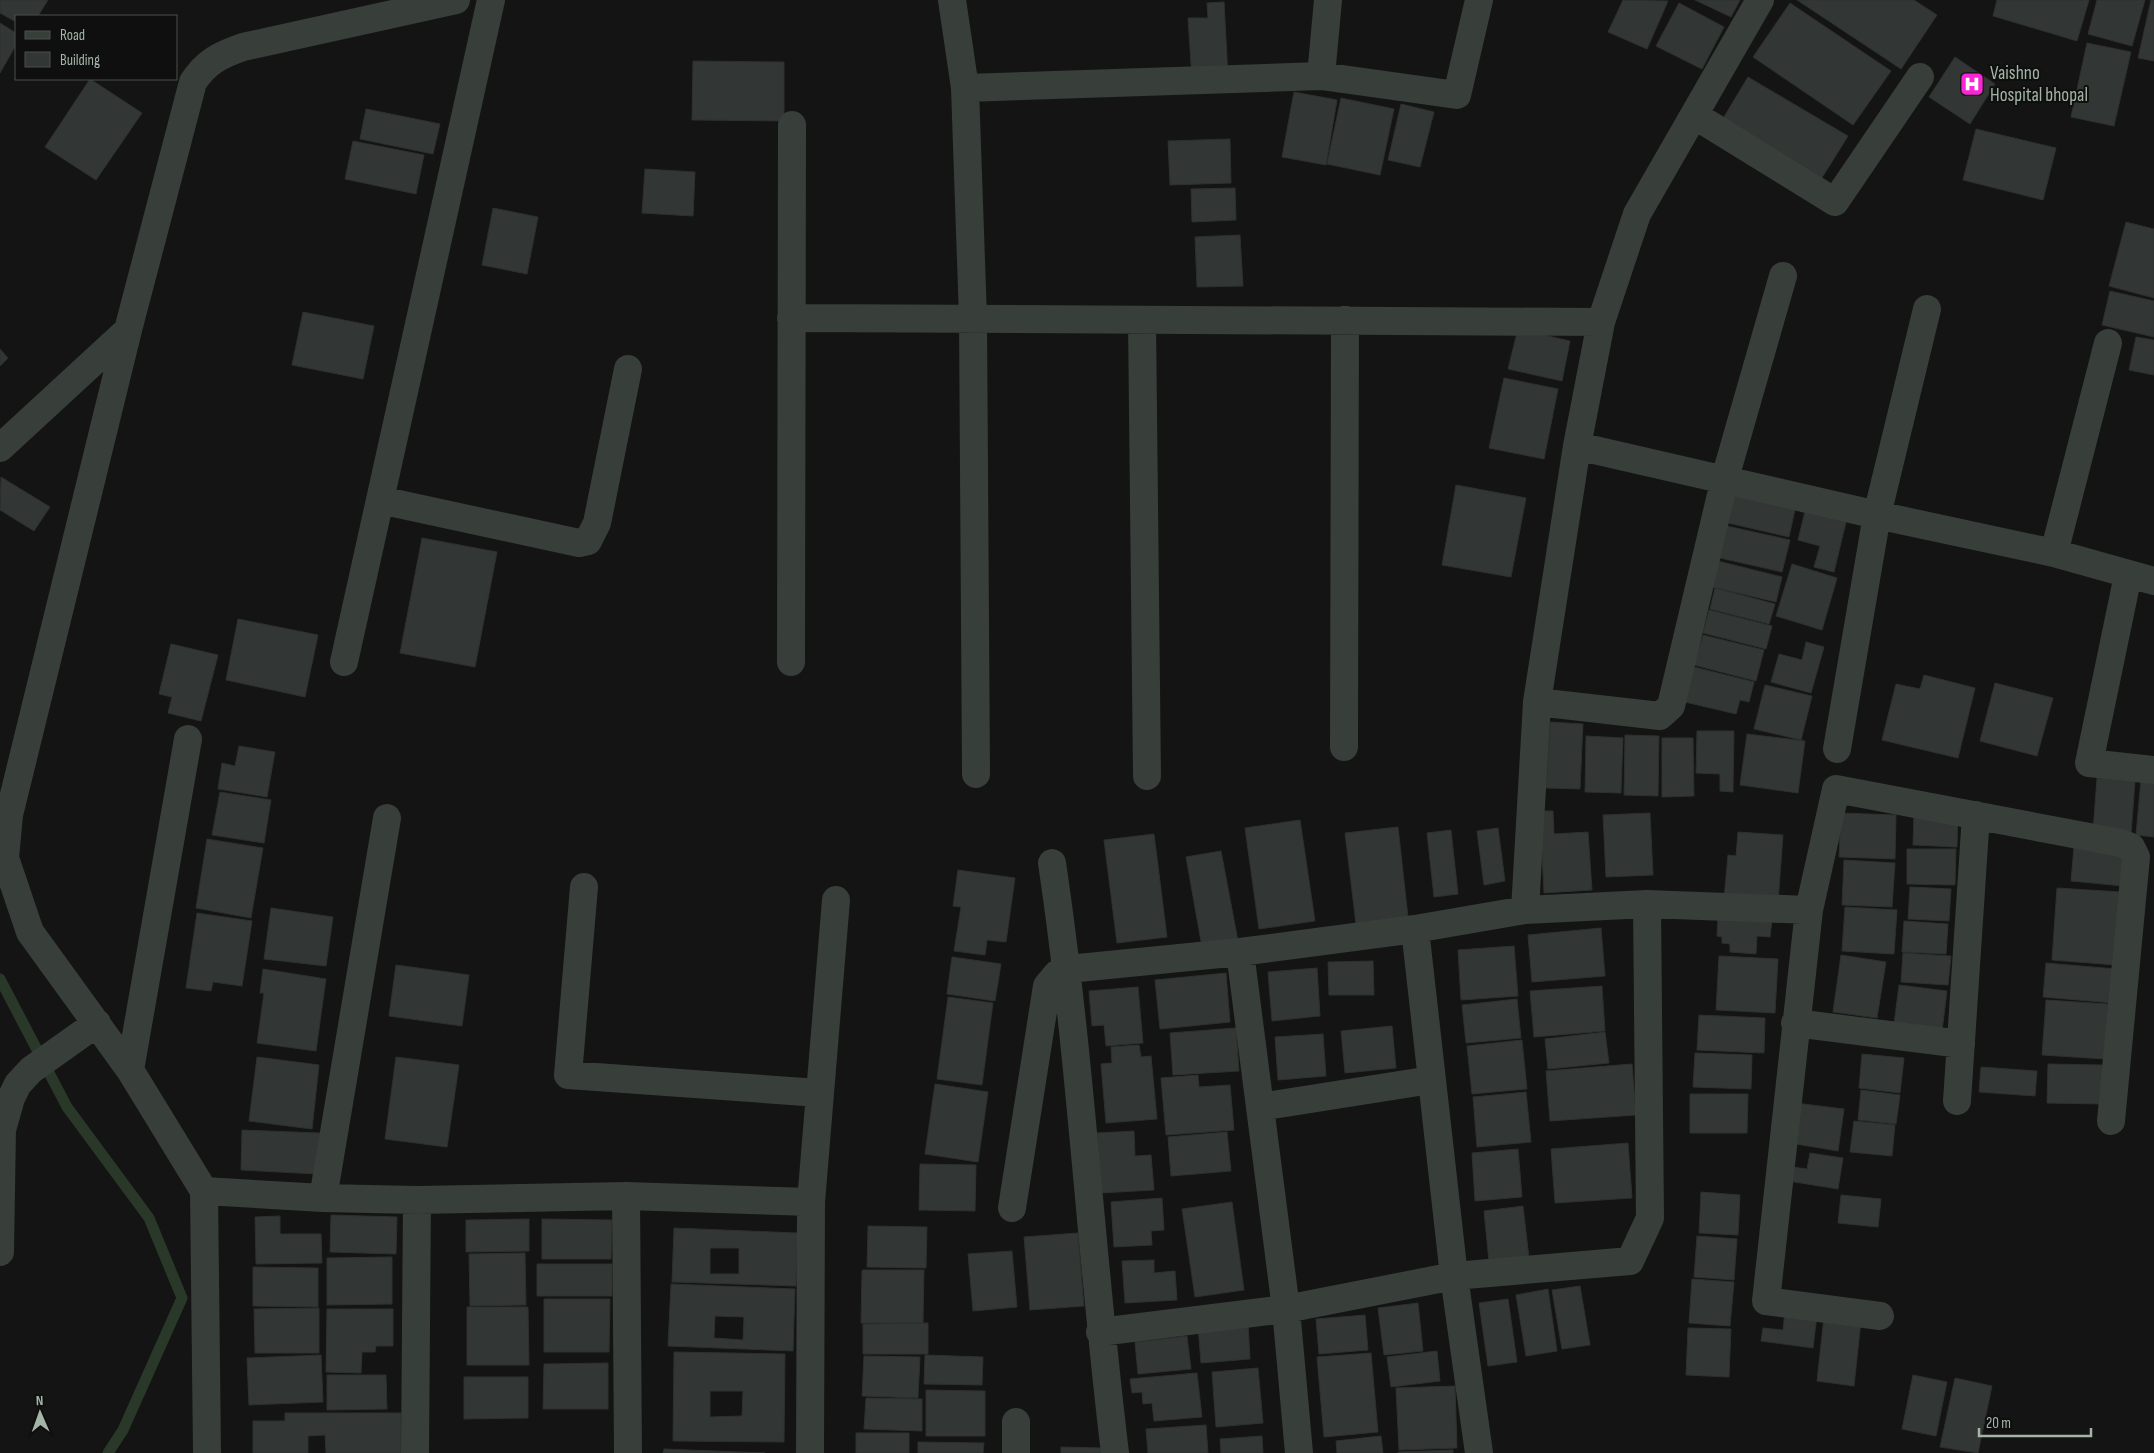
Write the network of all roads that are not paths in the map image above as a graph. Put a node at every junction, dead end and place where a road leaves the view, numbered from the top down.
1 (456, 0) edge
2 (491, 0) edge
3 (952, 0) edge
4 (1328, 0) edge
5 (1479, 0) edge
6 (1760, 0) edge
7 (1321, 76) junction
8 (1920, 77) dead end
9 (965, 88) junction
10 (1694, 115) junction
11 (792, 126) dead end
12 (1783, 276) dead end
13 (1927, 309) dead end
14 (792, 318) junction
15 (973, 318) junction
16 (1142, 320) junction
17 (1345, 320) junction
18 (1601, 322) junction
19 (128, 330) junction
20 (2108, 343) dead end
21 (628, 369) dead end
22 (1577, 446) junction
23 (0, 448) edge
24 (1725, 478) junction
25 (380, 500) junction
26 (1877, 515) junction
27 (2054, 553) junction
28 (2128, 575) junction
29 (2154, 581) edge
30 (344, 662) dead end
31 (791, 662) dead end
32 (1537, 702) junction
33 (188, 739) dead end
34 (1344, 747) dead end
35 (1837, 750) dead end
36 (2154, 770) edge
37 (976, 774) dead end
38 (1147, 776) dead end
39 (1976, 816) junction
40 (387, 818) dead end
41 (1052, 863) dead end
42 (584, 887) dead end
43 (836, 900) dead end
44 (1647, 904) junction
45 (1525, 910) junction
46 (1809, 910) junction
47 (1415, 929) junction
48 (1240, 952) junction
49 (1068, 969) junction
50 (97, 1023) junction
51 (1795, 1023) junction
52 (1961, 1044) junction
53 (130, 1070) junction
54 (1431, 1080) junction
55 (819, 1093) junction
56 (1957, 1101) dead end
57 (1260, 1107) junction
58 (2111, 1121) dead end
59 (204, 1191) junction
60 (626, 1196) junction
61 (323, 1198) junction
62 (417, 1200) junction
63 (811, 1202) junction
64 (1012, 1208) dead end
65 (0, 1252) edge
66 (1454, 1276) junction
67 (1286, 1309) junction
68 (1880, 1316) dead end
69 (1100, 1332) junction
70 (1016, 1422) dead end
71 (207, 1453) edge
72 (415, 1453) edge
73 (628, 1453) edge
74 (810, 1453) edge
75 (1016, 1453) edge
76 (1115, 1453) edge
77 (1299, 1453) edge
78 (1479, 1453) edge

1 - 19 street
2 - 25 street
3 - 9 street
4 - 7 street
5 - 7 street
6 - 10 street
7 - 9 street
8 - 10 street
9 - 15 street
10 - 18 street
11 - 14 street
12 - 24 street
13 - 26 street
14 - 15 street
14 - 31 street
15 - 16 street
15 - 37 street
16 - 17 street
16 - 38 street
17 - 18 street
17 - 34 street
18 - 22 street
19 - 23 street
19 - 50 street
20 - 27 street
21 - 25 street
22 - 24 street
22 - 32 street
24 - 26 street
24 - 32 street
25 - 30 street
26 - 27 street
26 - 35 street
27 - 28 street
28 - 29 street
28 - 36 street
32 - 45 street
33 - 53 street
39 - 46 street
39 - 52 street
39 - 58 street
40 - 61 street
41 - 49 street
42 - 55 street
43 - 55 street
44 - 45 street
44 - 46 street
44 - 66 street
45 - 47 street
46 - 51 street
47 - 48 street
47 - 54 street
48 - 49 street
48 - 57 street
49 - 64 street
49 - 69 street
50 - 53 street
50 - 65 street
51 - 52 street
51 - 68 street
52 - 56 street
53 - 59 street
54 - 57 street
54 - 66 street
55 - 63 street
57 - 67 street
59 - 61 street
59 - 71 street
60 - 62 street
60 - 63 street
60 - 73 street
61 - 62 street
62 - 72 street
63 - 74 street
66 - 67 street
66 - 78 street
67 - 69 street
67 - 77 street
69 - 76 street
70 - 75 street

